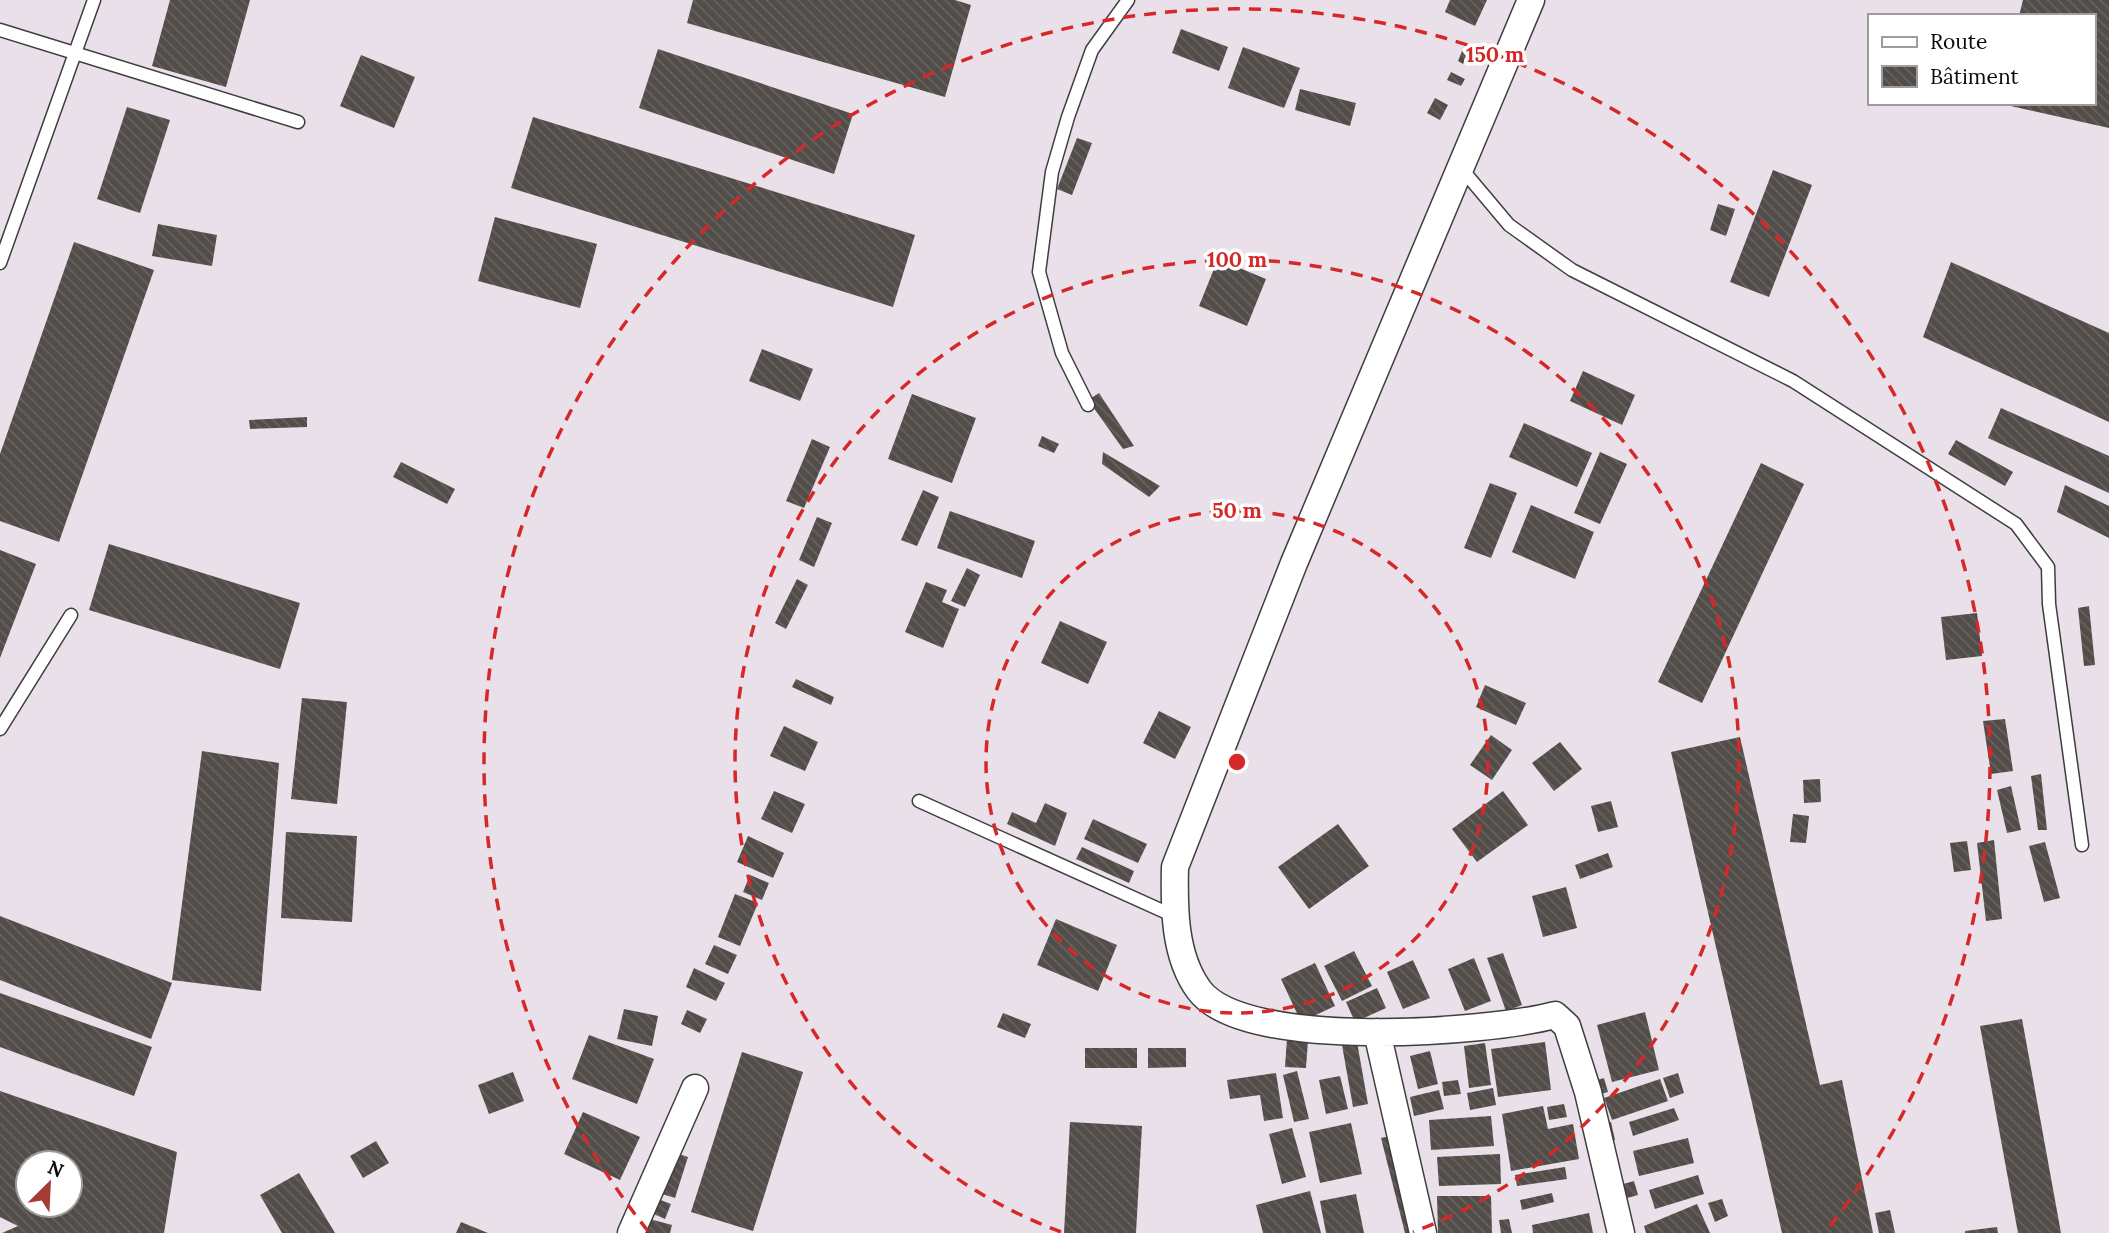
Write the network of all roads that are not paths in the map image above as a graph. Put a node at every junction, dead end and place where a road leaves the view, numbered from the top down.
1 (94, 0) edge
2 (1128, 0) edge
3 (1531, 0) edge
4 (0, 30) edge
5 (76, 54) junction
6 (298, 122) dead end
7 (1461, 167) junction
8 (0, 263) edge
9 (1088, 405) dead end
10 (71, 615) dead end
11 (0, 729) edge
12 (919, 801) dead end
13 (2082, 845) dead end
14 (1174, 916) junction
15 (1377, 1032) junction
16 (695, 1088) dead end
17 (631, 1233) edge
18 (1423, 1233) edge
19 (1621, 1233) edge

1 - 5 lane
2 - 9 lane
3 - 7 street
4 - 5 lane
5 - 6 lane
5 - 8 lane
7 - 13 lane
7 - 14 street
10 - 11 lane
12 - 14 lane
14 - 15 street
15 - 18 street
15 - 19 street
16 - 17 street

